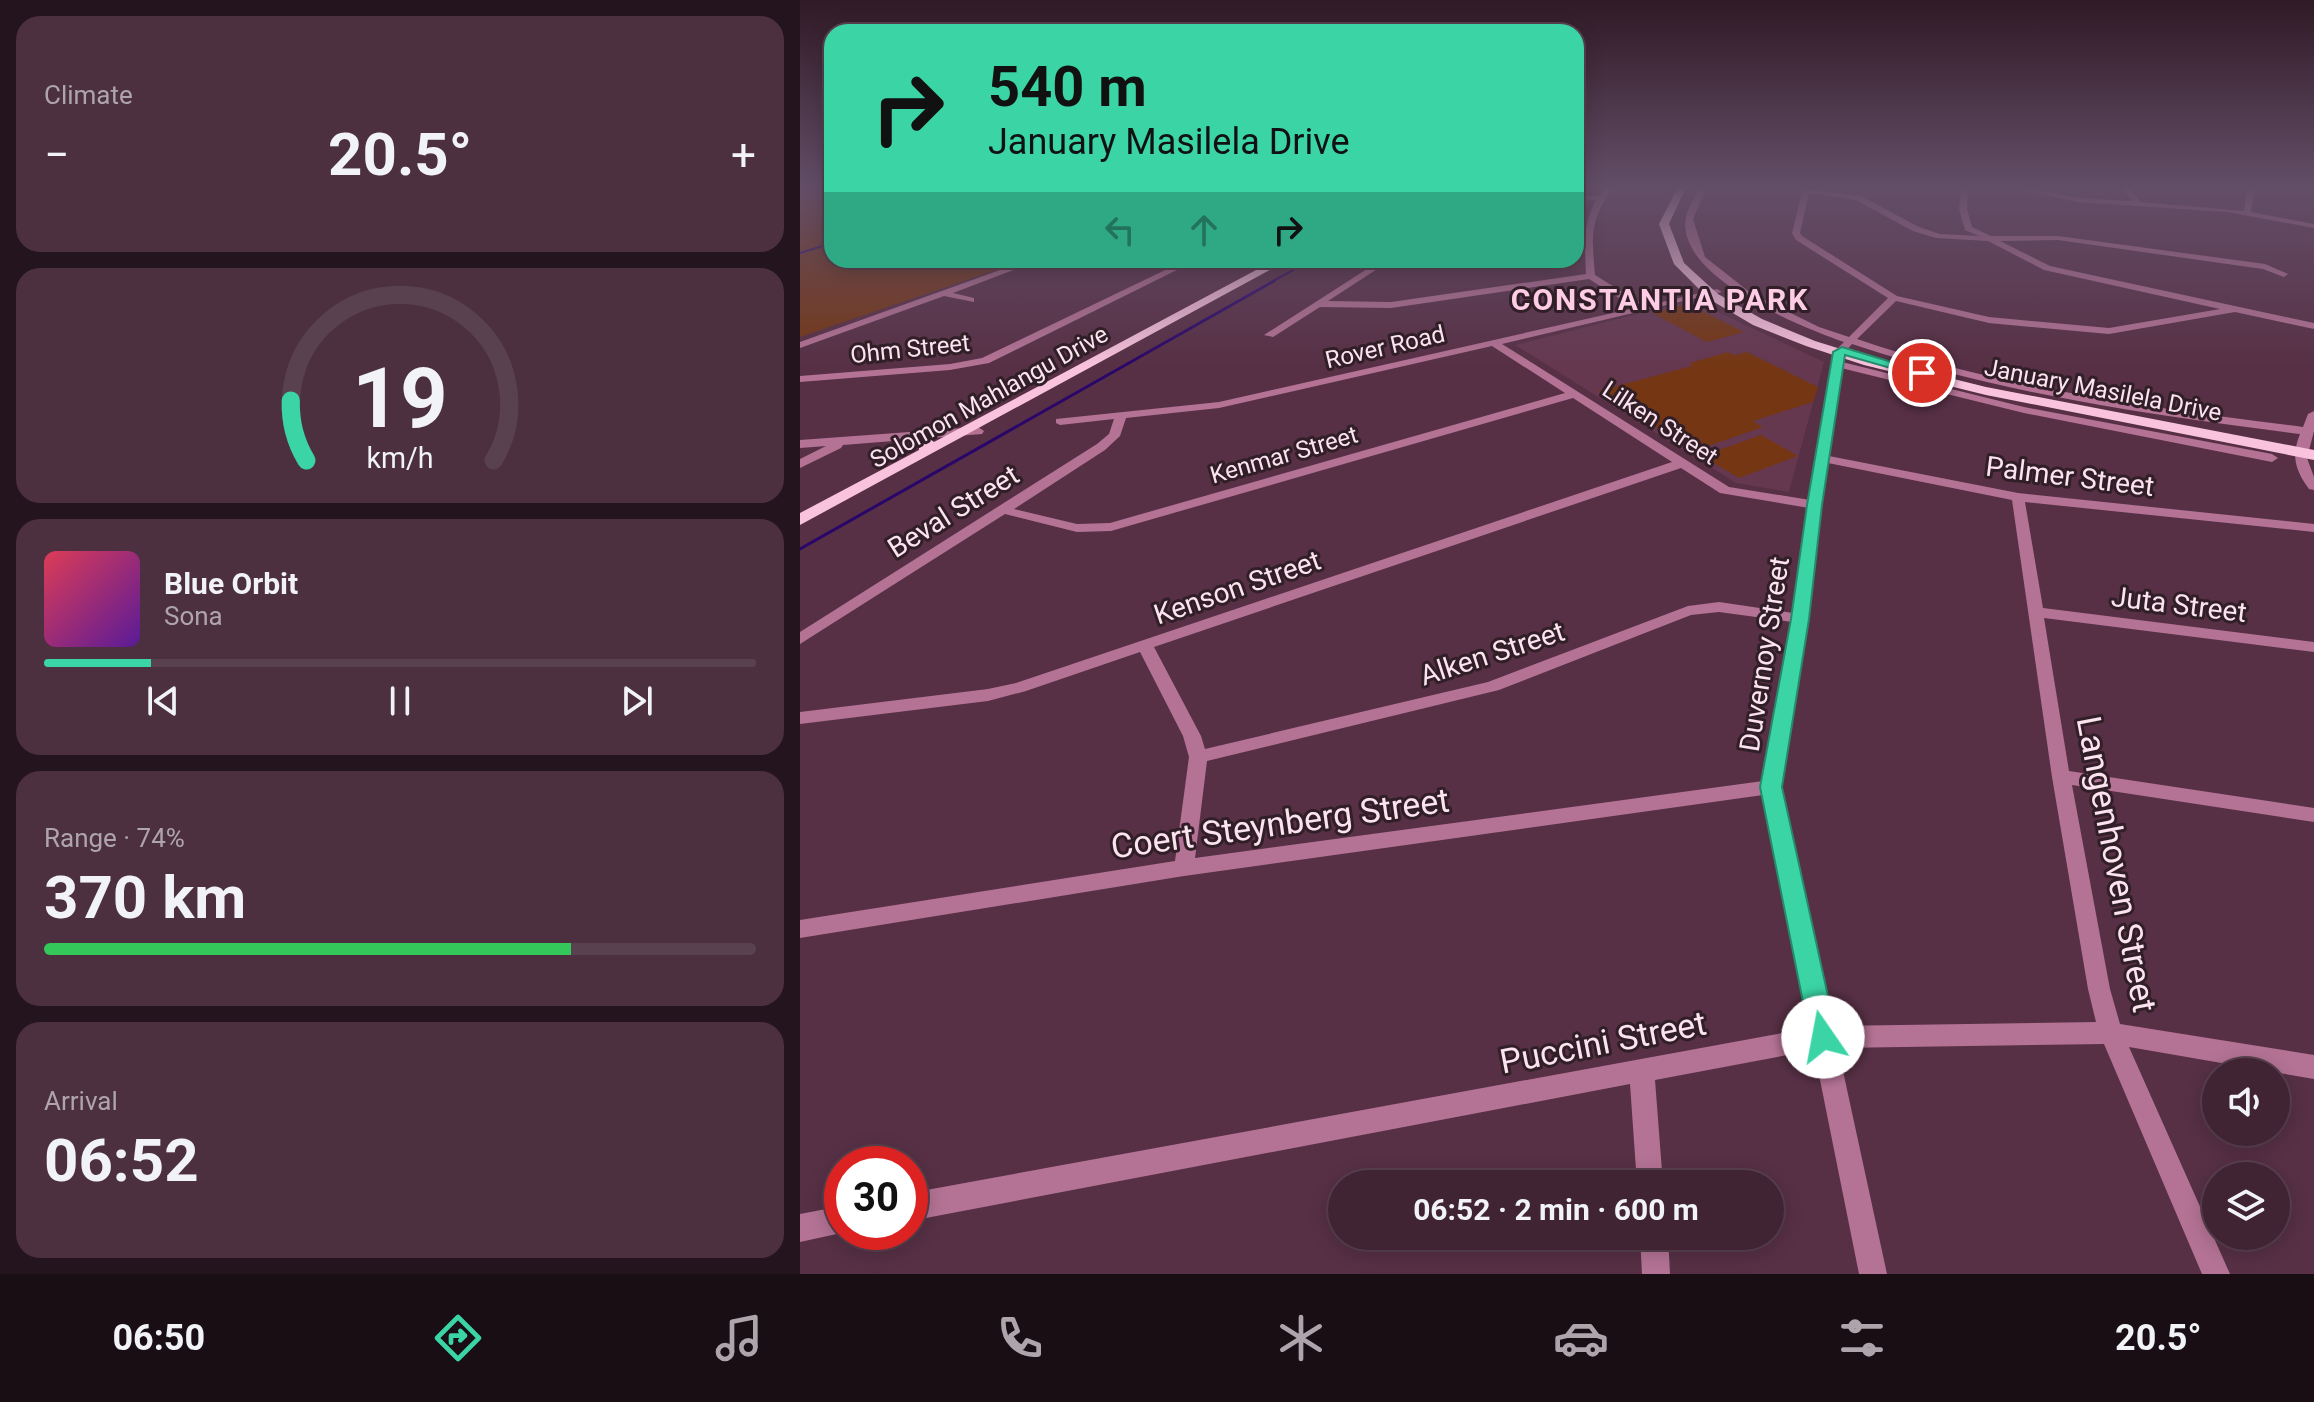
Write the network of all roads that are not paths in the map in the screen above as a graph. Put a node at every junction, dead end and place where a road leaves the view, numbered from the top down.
1 (1589, 248) edge
2 (1672, 248) edge
3 (1699, 248) edge
4 (1816, 248) edge
5 (2006, 248) edge
6 (2133, 248) edge
7 (2229, 253) dead end
8 (2184, 256) junction
9 (2199, 258) junction
10 (1013, 268) edge
11 (1177, 268) edge
12 (1268, 268) edge
13 (1373, 268) edge
14 (1591, 276) junction
15 (1714, 292) junction
16 (940, 293) junction
17 (1894, 298) junction
18 (971, 300) dead end
19 (1317, 304) junction
20 (1642, 308) junction
21 (2234, 309) junction
22 (2314, 326) edge
23 (1269, 335) dead end
24 (1494, 343) junction
25 (800, 345) edge
26 (1842, 352) junction
27 (800, 379) edge
28 (1575, 394) junction
29 (2314, 414) edge
30 (1121, 416) junction
31 (1060, 421) dead end
32 (972, 431) junction
33 (2308, 431) junction
34 (916, 435) junction
35 (845, 440) junction
36 (800, 444) edge
37 (927, 452) junction
38 (2306, 452) edge
39 (1823, 458) junction
40 (2272, 458) dead end
41 (1682, 463) junction
42 (800, 464) edge
43 (2314, 486) edge
44 (2018, 497) junction
45 (1814, 505) junction
46 (1003, 510) junction
47 (800, 523) edge
48 (2314, 528) edge
49 (2037, 612) junction
50 (1800, 619) junction
51 (800, 639) edge
52 (1145, 645) junction
53 (2314, 647) edge
54 (800, 718) edge
55 (1198, 757) junction
56 (2061, 777) junction
57 (1771, 787) junction
58 (2314, 815) edge
59 (1184, 868) junction
60 (800, 929) edge
61 (2111, 1033) junction
62 (1823, 1037) junction
63 (2314, 1067) edge
64 (1642, 1072) junction
65 (1649, 1170) edge
66 (928, 1204) edge
67 (824, 1223) edge
68 (800, 1228) edge
69 (1655, 1250) edge
70 (1656, 1274) edge
71 (1873, 1274) edge
72 (2216, 1274) edge

1 - 14 street
2 - 15 main road, January Masilela Drive
3 - 26 street
4 - 17 street
5 - 21 street
6 - 8 street
7 - 9 street
8 - 9 street
8 - 9 street
10 - 16 street
11 - 27 street, Ohm Street
12 - 32 main road, Solomon Mahlangu Drive
13 - 19 street
14 - 19 street
14 - 20 street
15 - 20 street, Rover Road
15 - 26 main road, January Masilela Drive
16 - 18 street
16 - 25 street
17 - 21 street
17 - 26 street
19 - 23 street
20 - 24 street, Rover Road
21 - 22 street
24 - 28 street, Lilken Street
24 - 30 street, Rover Road
26 - 33 street
26 - 38 main road, January Masilela Drive
26 - 39 street, Duvernoy Street
26 - 40 street
28 - 41 street, Lilken Street
28 - 46 street, Kenmar Street
29 - 33 street
30 - 31 street, Rover Road
30 - 46 street, Beval Street
32 - 34 street
32 - 37 main road, Solomon Mahlangu Drive
32 - 47 main road, Solomon Mahlangu Drive
33 - 38 street
34 - 35 street
34 - 37 main road
35 - 36 street
35 - 42 street
37 - 47 main road, Solomon Mahlangu Drive
38 - 43 street
39 - 44 street, Palmer Street
39 - 45 street, Duvernoy Street
41 - 45 street, Lilken Street
41 - 52 street, Kenson Street
44 - 48 street, Palmer Street
44 - 49 street, Langenhoven Street
45 - 50 street, Duvernoy Street
46 - 51 street, Beval Street
49 - 53 street, Juta Street
49 - 56 street, Langenhoven Street
50 - 55 street, Alken Street
50 - 57 street, Duvernoy Street
52 - 54 street, Kenson Street
52 - 55 street
55 - 59 street
56 - 58 street
56 - 61 street, Langenhoven Street
57 - 59 street, Coert Steynberg Street
57 - 62 street, Duvernoy Street
59 - 60 street, Coert Steynberg Street
61 - 62 street, Puccini Street
61 - 63 street, Puccini Street
61 - 72 street, Langenhoven Street
62 - 64 street, Puccini Street
62 - 71 street, Duvernoy Street
64 - 65 street
64 - 66 street, Puccini Street
67 - 68 street
69 - 70 street

